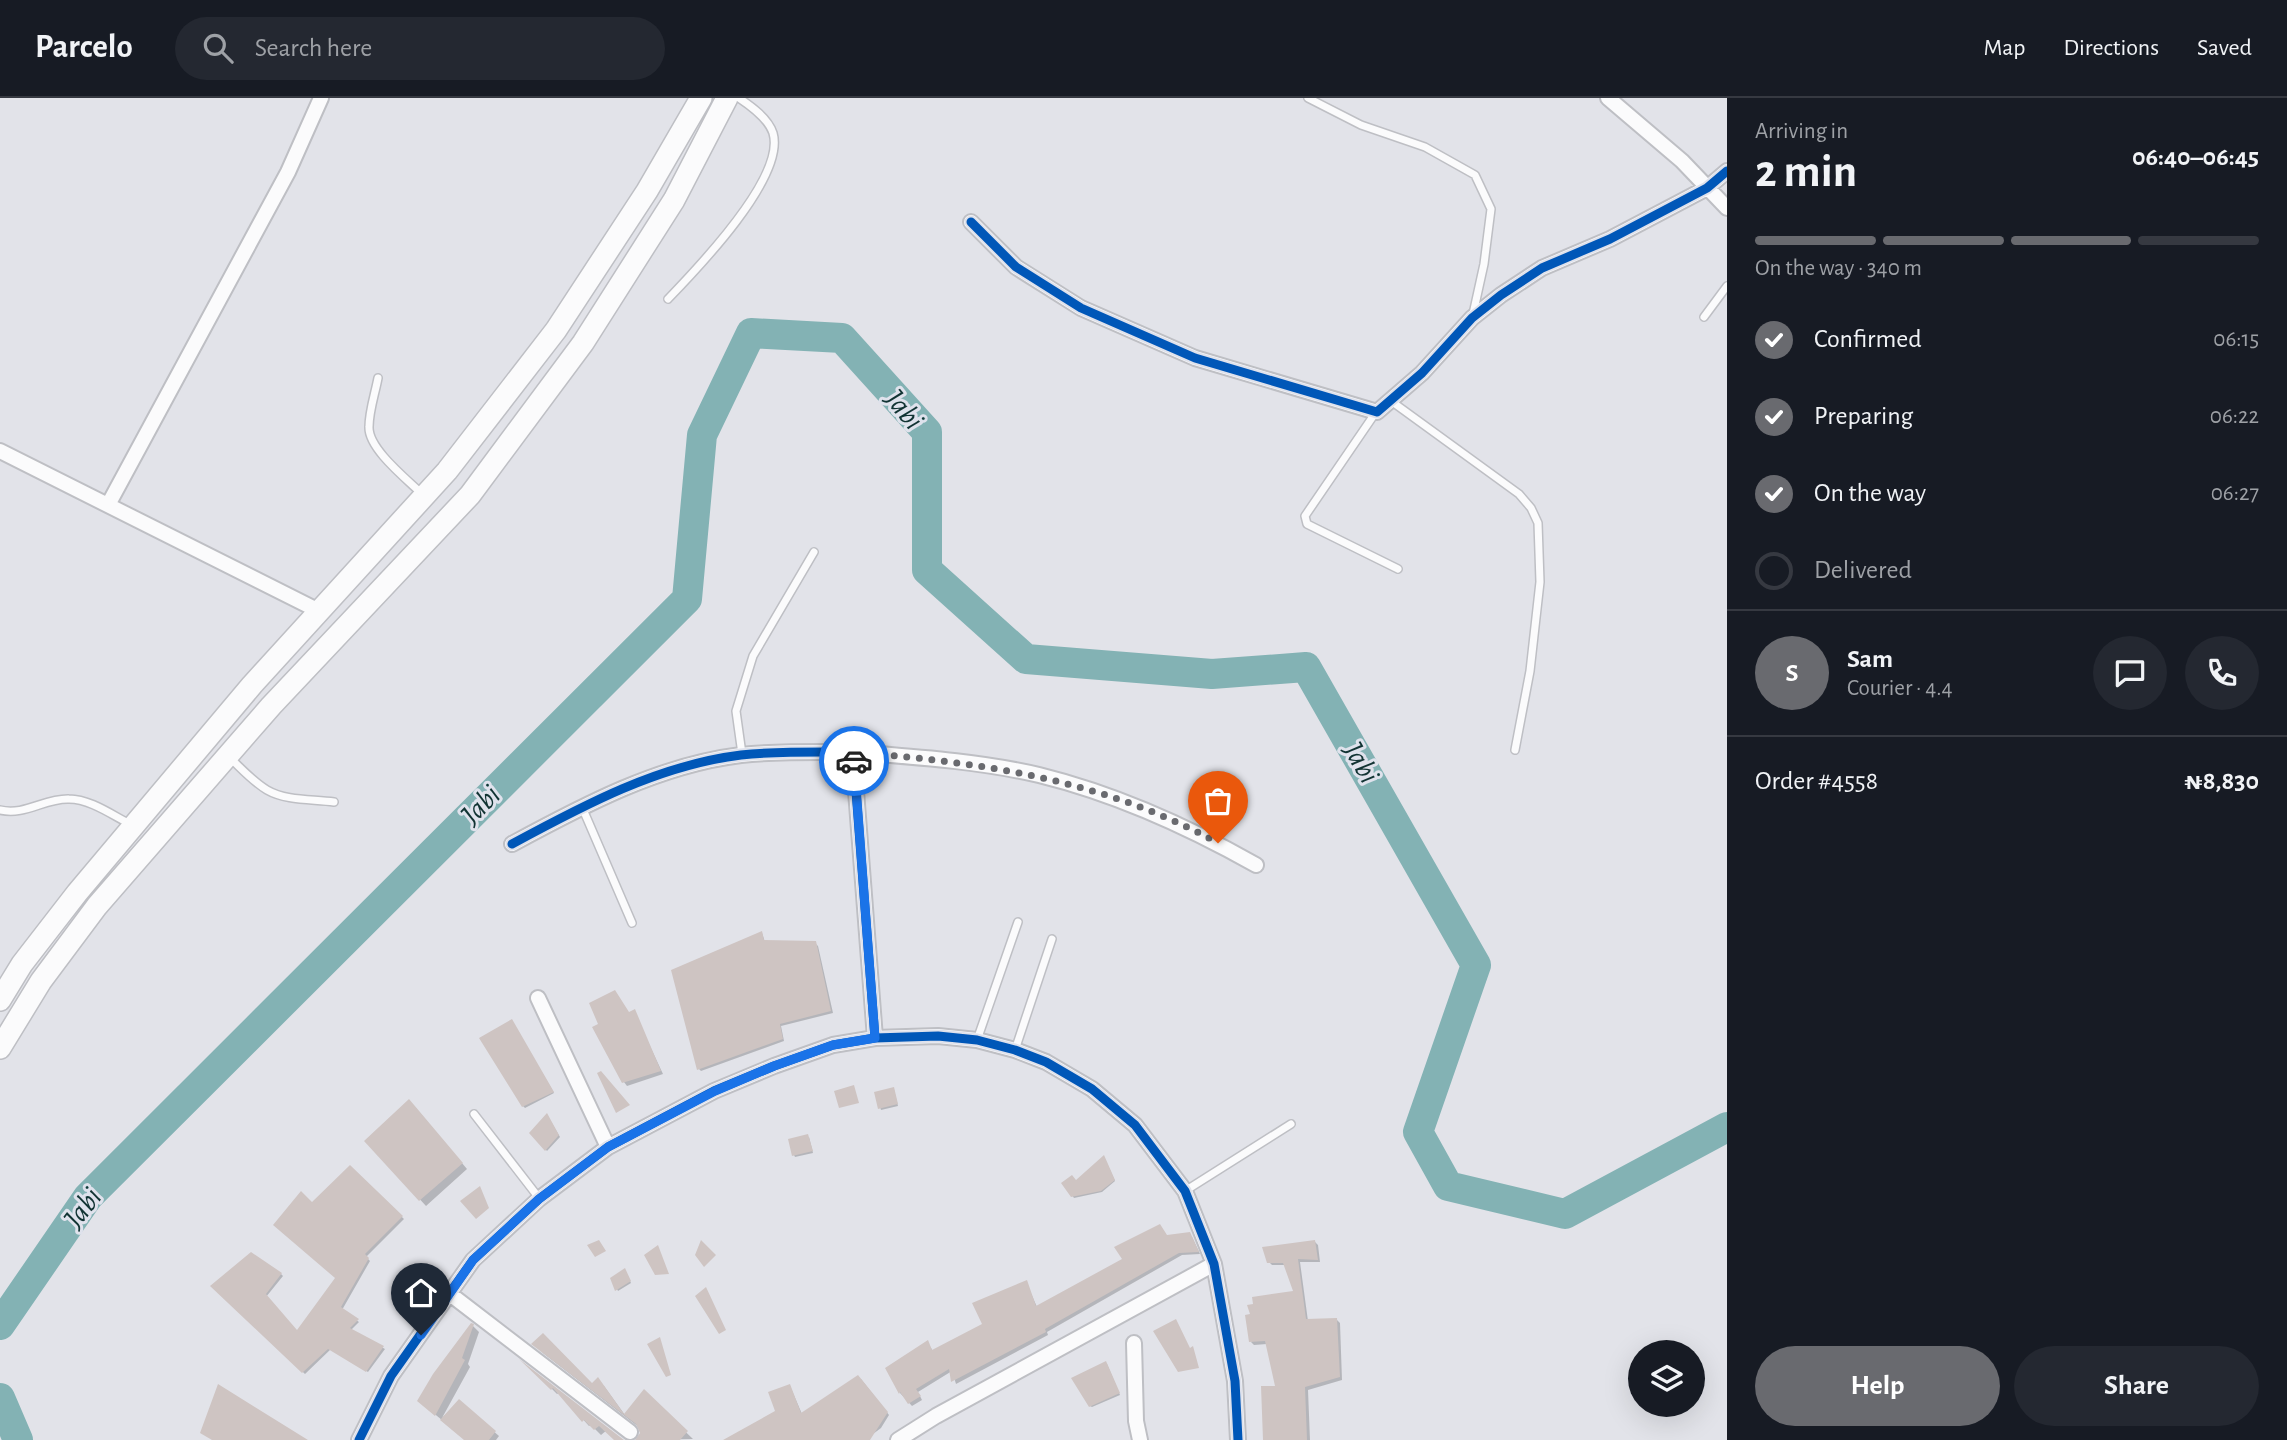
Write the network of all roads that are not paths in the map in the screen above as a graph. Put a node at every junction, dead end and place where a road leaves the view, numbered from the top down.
1 (321, 98) edge
2 (701, 98) edge
3 (727, 98) edge
4 (739, 98) edge
5 (1308, 98) edge
6 (1608, 98) edge
7 (1727, 171) edge
8 (1707, 187) junction
9 (1727, 208) edge
10 (971, 222) dead end
11 (1727, 286) edge
12 (668, 299) dead end
13 (1704, 317) dead end
14 (1472, 318) junction
15 (378, 378) dead end
16 (1390, 400) junction
17 (1377, 412) junction
18 (0, 451) edge
19 (424, 496) junction
20 (108, 505) junction
21 (814, 552) dead end
22 (1398, 569) dead end
23 (319, 611) junction
24 (1515, 750) dead end
25 (853, 752) junction
26 (742, 755) junction
27 (228, 756) junction
28 (334, 802) dead end
29 (582, 807) junction
30 (0, 810) edge
31 (134, 826) junction
32 (513, 844) dead end
33 (1256, 864) dead end
34 (1018, 922) dead end
35 (632, 923) dead end
36 (1052, 939) dead end
37 (538, 998) dead end
38 (0, 1000) edge
39 (875, 1038) junction
40 (977, 1040) junction
41 (0, 1048) edge
42 (1015, 1049) junction
43 (474, 1114) dead end
44 (1291, 1124) dead end
45 (608, 1147) junction
46 (1185, 1191) junction
47 (539, 1199) junction
48 (1214, 1264) junction
49 (450, 1294) junction
50 (1133, 1343) dead end
51 (631, 1432) dead end
52 (359, 1440) edge
53 (898, 1440) edge
54 (1140, 1440) edge
55 (1238, 1440) edge

1 - 20 street
2 - 19 main road
3 - 27 main road
4 - 12 lane
5 - 14 lane
6 - 8 street
7 - 8 street
8 - 9 street
8 - 14 street
10 - 17 street
11 - 13 lane
14 - 16 street
15 - 19 lane
16 - 17 street
16 - 24 lane
17 - 22 lane
18 - 20 street
19 - 23 main road
20 - 23 street
21 - 26 lane
23 - 31 main road
25 - 26 street
25 - 33 street
25 - 39 street
26 - 29 street
27 - 28 lane
27 - 41 main road
29 - 32 street
29 - 35 lane
30 - 31 lane
31 - 38 main road
34 - 40 lane
36 - 42 lane
37 - 45 street
39 - 40 street
39 - 45 street
40 - 42 street
42 - 46 street
43 - 47 lane
44 - 46 lane
45 - 47 street
46 - 48 street
47 - 49 street
48 - 53 street
48 - 55 street
49 - 51 street
49 - 52 street
50 - 54 street

